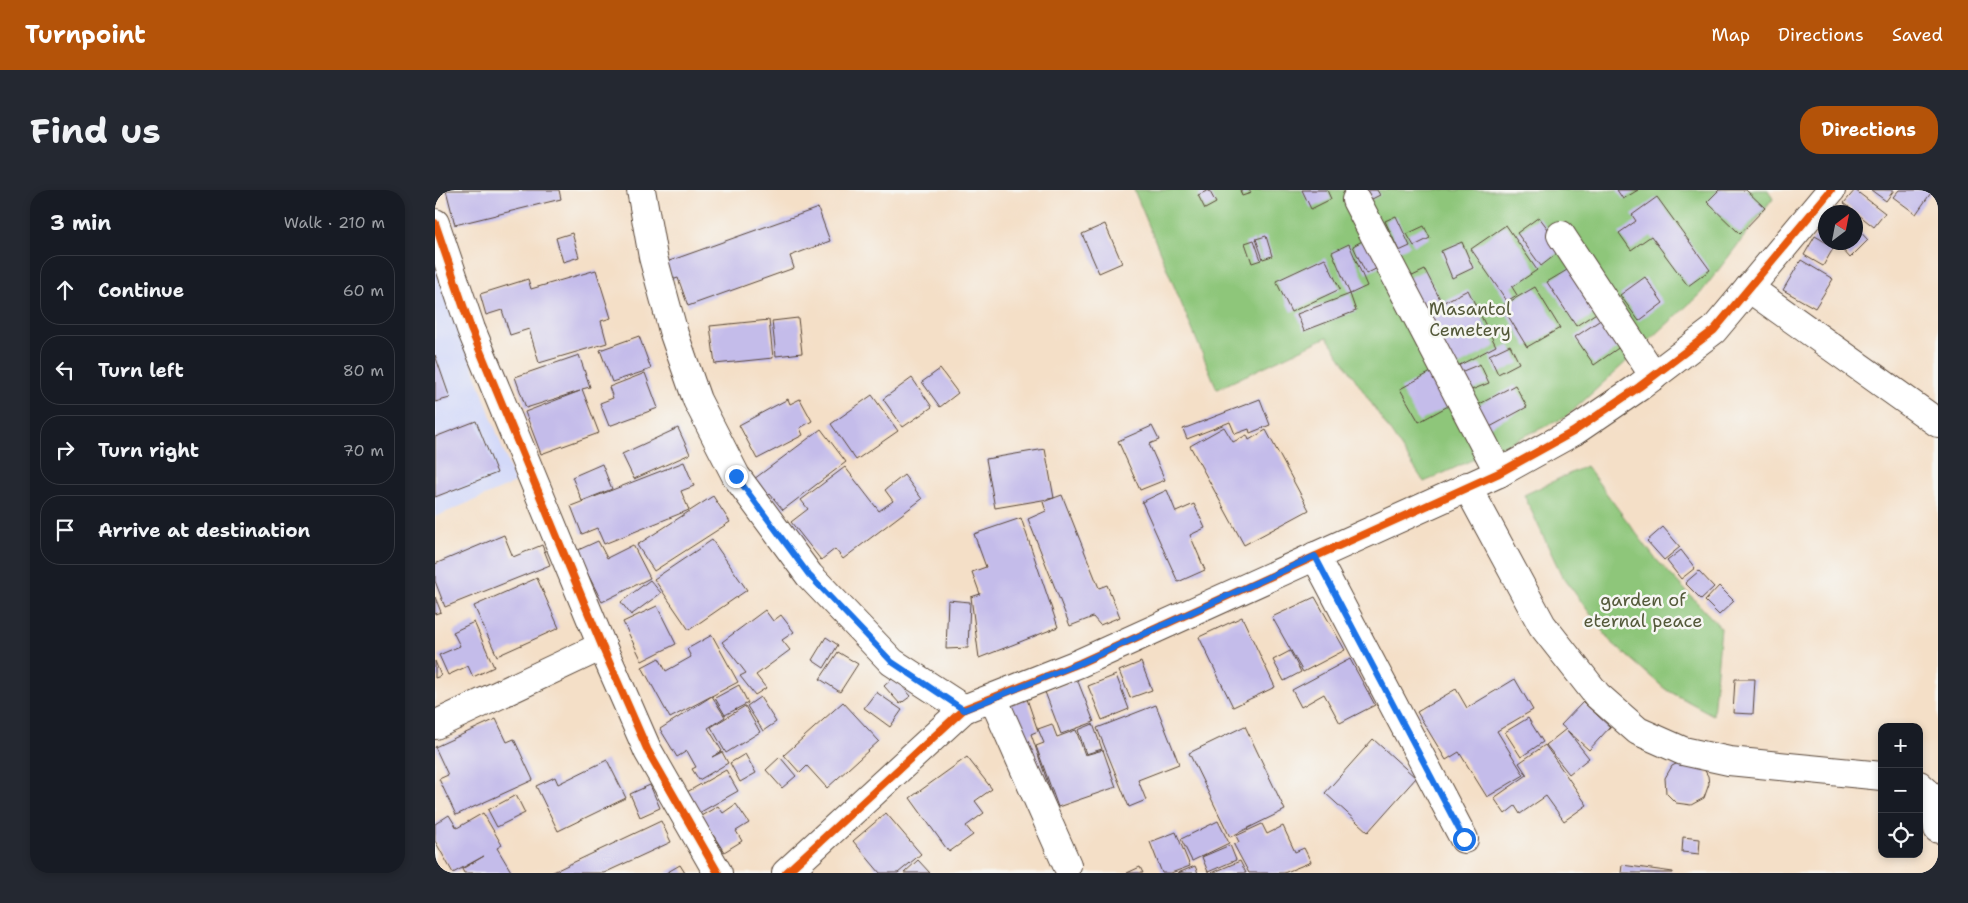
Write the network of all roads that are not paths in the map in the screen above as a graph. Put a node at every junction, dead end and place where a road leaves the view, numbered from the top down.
1 (641, 190) edge
2 (1831, 190) edge
3 (1356, 200) dead end
4 (435, 223) edge
5 (1561, 235) dead end
6 (1749, 288) junction
7 (1654, 376) junction
8 (1938, 423) edge
9 (1499, 473) junction
10 (1467, 486) junction
11 (1315, 556) junction
12 (602, 646) junction
13 (993, 698) junction
14 (964, 710) junction
15 (435, 725) edge
16 (1878, 776) edge
17 (1923, 789) edge
18 (1938, 830) edge
19 (1464, 839) dead end
20 (1067, 865) dead end
21 (719, 873) edge
22 (786, 873) edge

1 - 14 street
2 - 6 street
3 - 9 street
4 - 12 street
5 - 7 street
6 - 7 street
6 - 8 street
7 - 9 street
9 - 10 street
10 - 11 street
10 - 16 street
11 - 13 street
11 - 19 street
12 - 15 street
12 - 21 street
13 - 14 street
13 - 20 street
14 - 22 street
17 - 18 street

